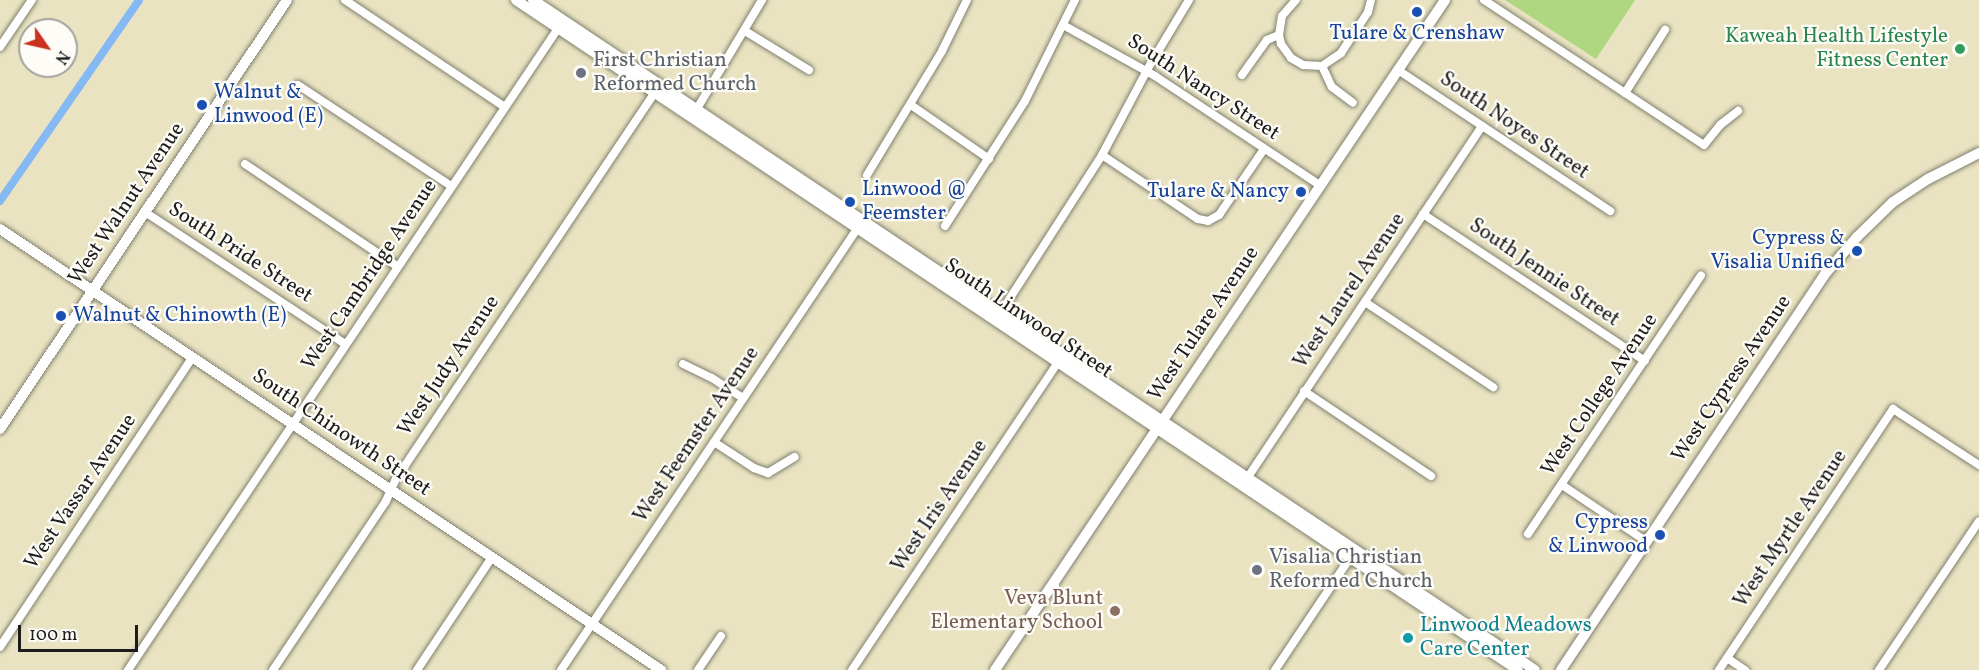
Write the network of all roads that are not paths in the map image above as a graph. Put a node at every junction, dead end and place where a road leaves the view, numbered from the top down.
1 (32, 0) edge
2 (287, 0) edge
3 (345, 0) edge
4 (516, 0) edge
5 (533, 0) edge
6 (762, 0) edge
7 (967, 0) edge
8 (1075, 0) edge
9 (1189, 0) edge
10 (1296, 0) edge
11 (1371, 0) edge
12 (1445, 0) edge
13 (1484, 0) edge
14 (561, 24) junction
15 (1063, 25) junction
16 (1665, 30) dead end
17 (745, 31) junction
18 (1279, 35) junction
19 (0, 47) edge
20 (1322, 66) junction
21 (809, 70) dead end
22 (1398, 70) junction
23 (1147, 71) junction
24 (1242, 75) dead end
25 (298, 85) dead end
26 (658, 89) junction
27 (1625, 93) junction
28 (1353, 103) dead end
29 (910, 105) junction
30 (505, 107) junction
31 (1738, 111) dead end
32 (694, 113) junction
33 (1482, 126) junction
34 (1264, 149) junction
35 (1979, 154) edge
36 (1102, 155) junction
37 (989, 159) junction
38 (244, 164) dead end
39 (867, 175) dead end
40 (451, 186) junction
41 (1321, 186) junction
42 (1610, 211) dead end
43 (145, 212) junction
44 (1424, 214) junction
45 (860, 224) junction
46 (945, 226) dead end
47 (0, 229) edge
48 (397, 266) junction
49 (1701, 276) dead end
50 (93, 290) junction
51 (1365, 302) junction
52 (1001, 312) junction
53 (345, 344) junction
54 (1055, 348) junction
55 (193, 357) junction
56 (1644, 361) junction
57 (1058, 362) junction
58 (683, 364) dead end
59 (1493, 387) dead end
60 (1304, 391) junction
61 (743, 398) junction
62 (292, 424) junction
63 (1160, 424) junction
64 (0, 429) edge
65 (714, 442) junction
66 (795, 457) dead end
67 (1979, 465) edge
68 (1431, 476) dead end
69 (1248, 477) junction
70 (1562, 485) junction
71 (391, 490) junction
72 (1253, 493) junction
73 (1979, 521) edge
74 (1528, 534) dead end
75 (1647, 542) junction
76 (492, 557) junction
77 (1350, 558) junction
78 (1397, 576) junction
79 (592, 624) junction
80 (721, 636) dead end
81 (0, 647) edge
82 (1727, 658) junction
83 (128, 670) edge
84 (273, 670) edge
85 (417, 670) edge
86 (561, 670) edge
87 (661, 670) edge
88 (698, 670) edge
89 (852, 670) edge
90 (995, 670) edge
91 (1275, 670) edge
92 (1518, 670) edge
93 (1535, 670) edge
94 (1561, 670) edge
95 (1719, 670) edge
96 (1745, 670) edge
97 (1879, 670) edge

1 - 19 street
2 - 43 street, West Walnut Avenue
3 - 30 street
4 - 14 street, South Linwood Street
5 - 14 street, South Linwood Street
6 - 17 street
7 - 29 street
8 - 15 street
9 - 23 street
10 - 18 street
11 - 20 street
12 - 22 street, West Tulare Avenue
13 - 27 street
14 - 26 street, South Linwood Street
14 - 30 street, West Cambridge Avenue
15 - 23 street, South Nancy Street
15 - 37 street
16 - 27 street
17 - 21 street
17 - 32 street
18 - 20 street
18 - 24 street
20 - 28 street
22 - 33 street, South Noyes Street
22 - 41 street, West Tulare Avenue
23 - 34 street, South Nancy Street
23 - 36 street
25 - 40 street
26 - 32 street, South Linwood Street
26 - 71 street, West Judy Avenue
27 - 31 street
29 - 37 street
29 - 39 street
30 - 40 street, West Cambridge Avenue
32 - 45 street, South Linwood Street
33 - 42 street, South Noyes Street
33 - 44 street, West Laurel Avenue
34 - 36 street
34 - 41 street, South Nancy Street
35 - 75 street, West Cypress Avenue
36 - 52 street
37 - 46 street
38 - 48 street
40 - 48 street, West Cambridge Avenue
41 - 63 street, West Tulare Avenue
43 - 50 street, West Walnut Avenue
43 - 53 street, South Pride Street
44 - 51 street, West Laurel Avenue
44 - 56 street, South Jennie Street
45 - 52 street, South Linwood Street
45 - 57 street, South Linwood Street
45 - 61 street, West Feemster Avenue
47 - 50 street, South Chinowth Street
48 - 53 street, West Cambridge Avenue
49 - 56 street, West College Avenue
50 - 55 street, South Chinowth Street
50 - 64 street, West Walnut Avenue
51 - 59 street
51 - 60 street, West Laurel Avenue
52 - 54 street, South Linwood Street
53 - 62 street, West Cambridge Avenue
54 - 57 street
54 - 63 street, South Linwood Street
55 - 62 street, South Chinowth Street
55 - 81 street, West Vassar Avenue
56 - 70 street, West College Avenue
57 - 63 street, South Linwood Street
57 - 89 street, West Iris Avenue
58 - 61 street
60 - 68 street
60 - 69 street, West Laurel Avenue
61 - 65 street, West Feemster Avenue
62 - 71 street, South Chinowth Street
62 - 83 street, West Cambridge Avenue
63 - 69 street, South Linwood Street
63 - 72 street, South Linwood Street
63 - 90 street, West Tulare Avenue
65 - 66 street
65 - 79 street, West Feemster Avenue
67 - 82 street, West Myrtle Avenue
69 - 72 street
69 - 78 street, South Linwood Street
70 - 74 street, West College Avenue
70 - 75 street
71 - 76 street, South Chinowth Street
71 - 84 street, West Judy Avenue
72 - 77 street, South Linwood Street
73 - 97 street
75 - 94 street, West Cypress Avenue
76 - 79 street, South Chinowth Street
76 - 85 street
77 - 78 street
77 - 91 street
77 - 92 street, South Linwood Street
78 - 93 street, South Linwood Street
79 - 86 street, West Feemster Avenue
79 - 87 street, South Chinowth Street
80 - 88 street
82 - 95 street, West Myrtle Avenue
82 - 96 street

